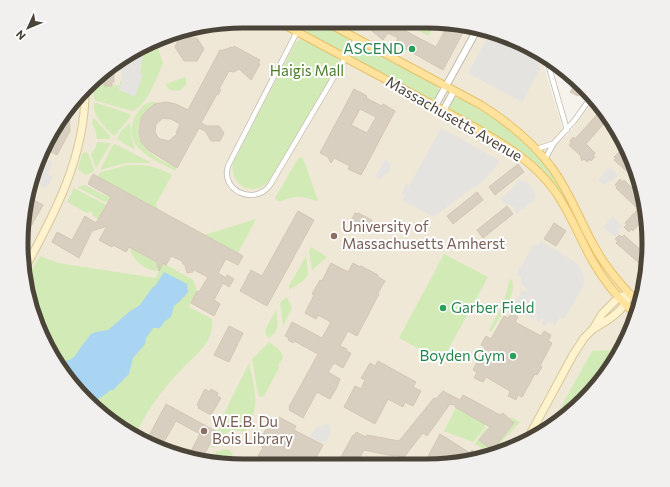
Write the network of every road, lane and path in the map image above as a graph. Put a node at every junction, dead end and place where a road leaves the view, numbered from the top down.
1 (290, 28) edge
2 (300, 28) edge
3 (338, 28) edge
4 (298, 32) junction
5 (475, 33) edge
6 (357, 38) junction
7 (346, 58) junction
8 (549, 66) edge
9 (446, 86) junction
10 (454, 91) junction
11 (84, 98) edge
12 (589, 101) edge
13 (435, 106) junction
14 (443, 110) junction
15 (567, 130) junction
16 (554, 143) junction
17 (537, 149) junction
18 (545, 159) junction
19 (28, 261) edge
20 (630, 294) junction
21 (619, 298) junction
22 (635, 300) edge
23 (626, 305) junction
24 (632, 311) edge
25 (593, 329) junction
26 (532, 431) edge

1 - 4 main road, Massachusetts Avenue
2 - 4 street
3 - 6 main road, Massachusetts Avenue
4 - 7 main road, Massachusetts Avenue
4 - 7 street
5 - 9 street
6 - 7 street
6 - 9 main road, Massachusetts Avenue
7 - 13 main road, Massachusetts Avenue
8 - 15 street
9 - 10 main road, Massachusetts Avenue
9 - 13 street
10 - 14 street
10 - 17 main road, Massachusetts Avenue
11 - 19 main road
12 - 15 street
13 - 14 main road, Massachusetts Avenue
14 - 21 main road, Massachusetts Avenue
15 - 16 street
16 - 17 street
16 - 18 street
17 - 18 main road, Massachusetts Avenue
18 - 20 main road, Massachusetts Avenue
20 - 21 main road
20 - 22 main road, Massachusetts Avenue
20 - 23 main road
21 - 23 main road, Massachusetts Avenue
21 - 25 main road
23 - 24 main road, Massachusetts Avenue
23 - 25 main road
25 - 26 main road

